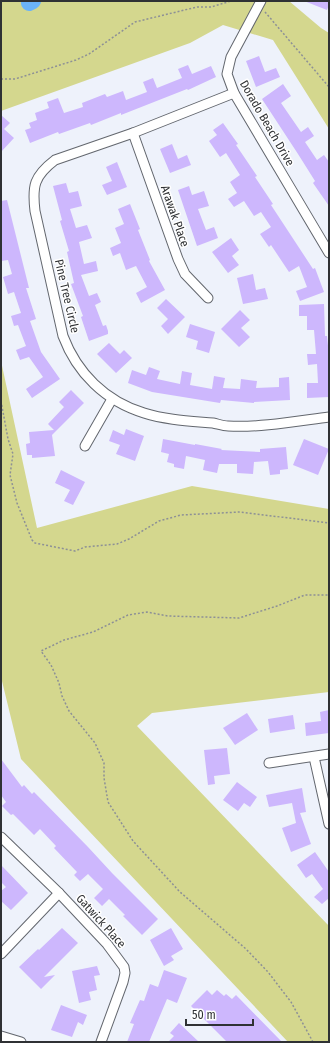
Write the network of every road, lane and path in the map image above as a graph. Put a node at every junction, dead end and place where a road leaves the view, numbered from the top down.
1 (231, 1) edge
2 (260, 3) edge
3 (1, 79) edge
4 (329, 87) edge
5 (234, 93) junction
6 (133, 133) junction
7 (329, 253) edge
8 (208, 298) dead end
9 (112, 399) junction
10 (1, 402) edge
11 (329, 417) edge
12 (85, 446) dead end
13 (329, 523) edge
14 (329, 595) edge
15 (329, 754) edge
16 (314, 756) junction
17 (269, 763) dead end
18 (329, 824) edge
19 (1, 837) edge
20 (59, 893) junction
21 (1, 954) edge
22 (1, 1036) edge
23 (21, 1042) edge
24 (101, 1042) edge
25 (313, 1042) edge

1 - 3 path
2 - 4 path
2 - 5 street, Dorado Beach Drive
5 - 6 street, Pine Tree Circle
5 - 7 street, Dorado Beach Drive
6 - 8 street, Arawak Place
6 - 9 street, Pine Tree Circle
9 - 11 street, Pine Tree Circle
9 - 12 street
10 - 13 path
14 - 25 path
15 - 16 street
16 - 17 street
16 - 18 street
19 - 20 street, Gatwick Place
20 - 21 street
20 - 24 street, Gatwick Place
22 - 23 street

